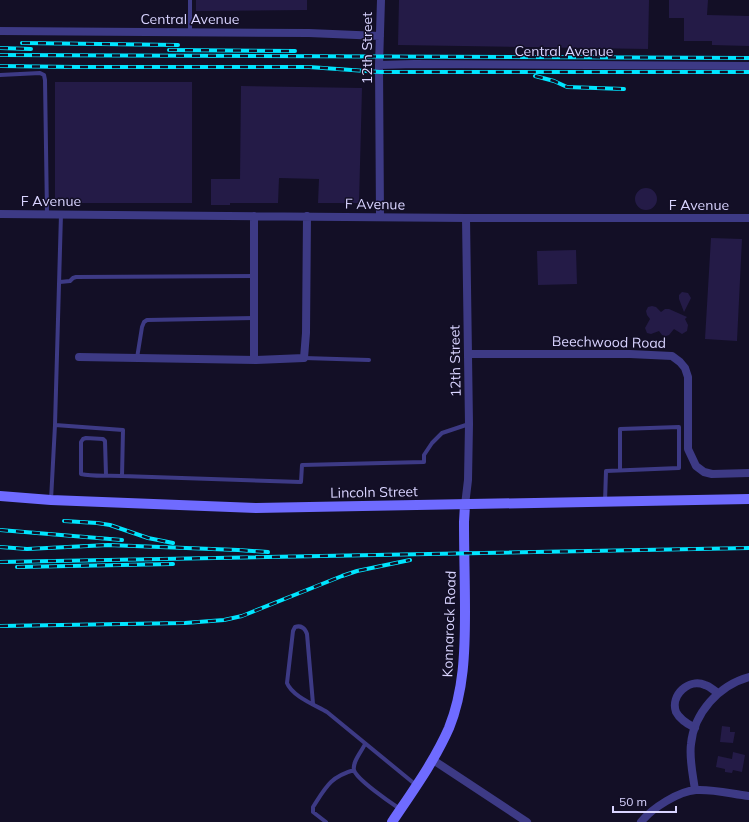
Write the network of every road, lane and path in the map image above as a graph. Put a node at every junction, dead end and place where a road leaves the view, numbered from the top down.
1 (190, 0) edge
2 (381, 0) edge
3 (0, 31) edge
4 (190, 32) junction
5 (380, 36) junction
6 (379, 65) junction
7 (749, 66) edge
8 (0, 75) edge
9 (0, 214) edge
10 (47, 214) junction
11 (61, 214) junction
12 (254, 216) junction
13 (307, 216) junction
14 (380, 217) junction
15 (466, 218) junction
16 (749, 218) edge
17 (255, 276) junction
18 (60, 282) junction
19 (254, 318) junction
20 (468, 354) junction
21 (78, 357) dead end
22 (137, 358) junction
23 (304, 358) junction
24 (254, 360) junction
25 (369, 360) dead end
26 (469, 424) junction
27 (55, 425) junction
28 (620, 470) junction
29 (749, 474) edge
30 (106, 475) junction
31 (122, 476) junction
32 (0, 496) edge
33 (749, 499) edge
34 (50, 500) junction
35 (605, 502) junction
36 (465, 505) junction
37 (749, 677) edge
38 (718, 693) junction
39 (313, 704) junction
40 (695, 728) junction
41 (365, 744) junction
42 (433, 760) junction
43 (354, 770) junction
44 (417, 785) junction
45 (695, 790) junction
46 (749, 796) edge
47 (400, 809) junction
48 (326, 822) edge
49 (392, 822) edge
50 (527, 822) edge
51 (641, 822) edge

1 - 4 lane
2 - 5 street, 12th Street
3 - 4 street, Central Avenue
4 - 5 street, Central Avenue
5 - 6 street, 12th Street
6 - 7 street, Central Avenue
6 - 14 street, 12th Street
8 - 10 lane
9 - 10 street, F Avenue
10 - 11 street, F Avenue
11 - 12 street, F Avenue
11 - 18 lane
12 - 13 street, F Avenue
12 - 17 street
13 - 14 street, F Avenue
13 - 23 street
14 - 15 street, F Avenue
15 - 16 street, F Avenue
15 - 20 street, 12th Street
17 - 18 lane
17 - 19 street
18 - 27 lane
19 - 22 lane
19 - 24 street
20 - 26 street, 12th Street
20 - 29 street, Beechwood Road
21 - 22 street
22 - 24 street
23 - 24 street
23 - 25 lane
26 - 31 lane
26 - 36 street, 12th Street
27 - 31 lane
27 - 34 lane
28 - 28 lane
28 - 35 lane
30 - 30 lane
30 - 31 lane
32 - 34 main road, Lincoln Street
33 - 35 main road, Lincoln Street
34 - 36 main road, Lincoln Street
35 - 36 main road, Lincoln Street
36 - 42 main road, Konnarock Road
37 - 38 street
38 - 40 street
38 - 40 street
39 - 39 lane
39 - 41 lane
40 - 45 street
41 - 43 lane
41 - 44 lane
42 - 44 main road, Konnarock Road
42 - 50 street
43 - 47 lane
43 - 48 lane
44 - 47 main road, Konnarock Road
45 - 46 street
45 - 51 street
47 - 49 main road, Konnarock Road

